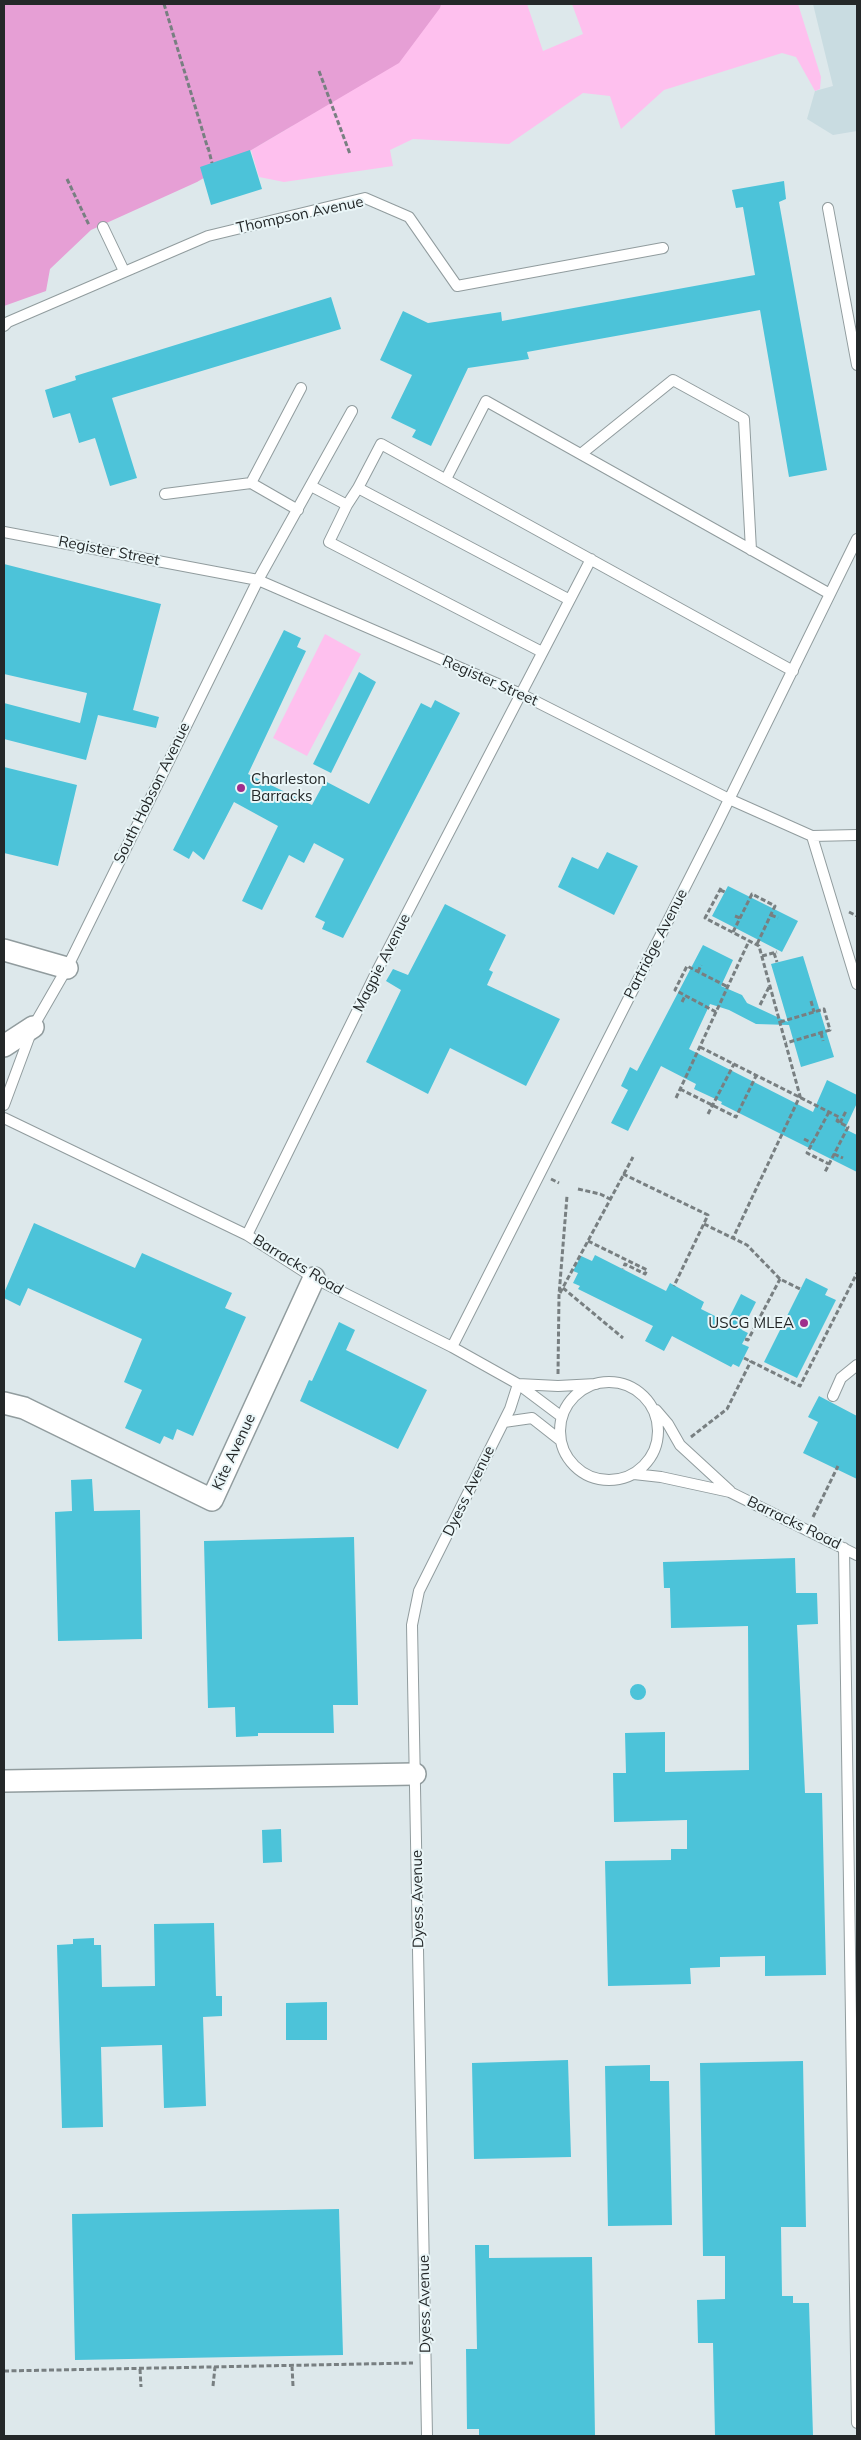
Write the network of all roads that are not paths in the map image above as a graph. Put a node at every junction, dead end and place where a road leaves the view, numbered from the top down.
1 (828, 208) dead end
2 (103, 227) dead end
3 (663, 248) dead end
4 (124, 271) junction
5 (4, 326) edge
6 (857, 365) edge
7 (301, 388) dead end
8 (352, 411) dead end
9 (581, 454) junction
10 (446, 480) junction
11 (251, 483) junction
12 (311, 486) junction
13 (358, 488) junction
14 (165, 494) dead end
15 (348, 505) junction
16 (298, 510) junction
17 (4, 532) edge
18 (857, 539) edge
19 (751, 550) junction
20 (591, 559) junction
21 (258, 580) junction
22 (830, 594) junction
23 (568, 599) junction
24 (542, 652) junction
25 (793, 671) junction
26 (521, 694) junction
27 (729, 799) junction
28 (857, 835) edge
29 (812, 836) junction
30 (4, 950) edge
31 (67, 968) junction
32 (857, 984) edge
33 (33, 1027) junction
34 (4, 1046) edge
35 (4, 1105) edge
36 (4, 1118) edge
37 (247, 1235) junction
38 (314, 1278) junction
39 (452, 1347) junction
40 (857, 1365) edge
41 (518, 1384) junction
42 (596, 1384) junction
43 (833, 1396) dead end
44 (649, 1402) junction
45 (4, 1403) edge
46 (562, 1417) junction
47 (504, 1422) junction
48 (560, 1440) junction
49 (634, 1474) junction
50 (730, 1492) junction
51 (844, 1548) junction
52 (857, 1555) edge
53 (415, 1774) junction
54 (4, 1781) edge
55 (857, 2423) edge
56 (427, 2436) edge

1 - 6 lane
2 - 4 lane
3 - 4 lane, Thompson Avenue
4 - 5 lane, Thompson Avenue
7 - 11 lane
8 - 12 lane, South Hobson Avenue
9 - 10 lane
9 - 19 lane
9 - 19 lane
10 - 13 lane
10 - 20 lane
11 - 14 lane
11 - 16 lane
12 - 15 lane
12 - 16 lane, South Hobson Avenue
13 - 15 lane
13 - 23 lane
15 - 24 lane
16 - 21 lane, South Hobson Avenue
17 - 21 lane, Register Street
18 - 22 lane, Partridge Avenue
19 - 22 lane
20 - 23 lane, Magpie Avenue
20 - 25 lane
21 - 26 lane, Register Street
21 - 31 lane, South Hobson Avenue
22 - 25 lane, Partridge Avenue
23 - 24 lane, Magpie Avenue
24 - 26 lane, Magpie Avenue
25 - 27 lane, Partridge Avenue
26 - 27 lane, Register Street
26 - 37 lane, Magpie Avenue
27 - 29 lane, Register Street
27 - 39 lane, Partridge Avenue
28 - 29 lane
29 - 32 lane
30 - 31 street
31 - 33 lane, South Hobson Avenue
33 - 34 street
33 - 35 lane, South Hobson Avenue
36 - 37 lane, Barracks Road
37 - 38 lane, Barracks Road
38 - 39 lane, Barracks Road
38 - 45 street, Kite Avenue
39 - 41 lane, Barracks Road
40 - 43 lane
41 - 42 lane, Barracks Road
41 - 46 lane
41 - 47 lane, Dyess Avenue
42 - 44 lane
42 - 46 lane
44 - 49 lane
44 - 50 lane
46 - 48 lane
47 - 48 lane
47 - 53 lane, Dyess Avenue
48 - 49 lane
49 - 50 lane
50 - 51 lane, Barracks Road
51 - 52 lane, Barracks Road
51 - 55 lane
53 - 54 street
53 - 56 lane, Dyess Avenue

